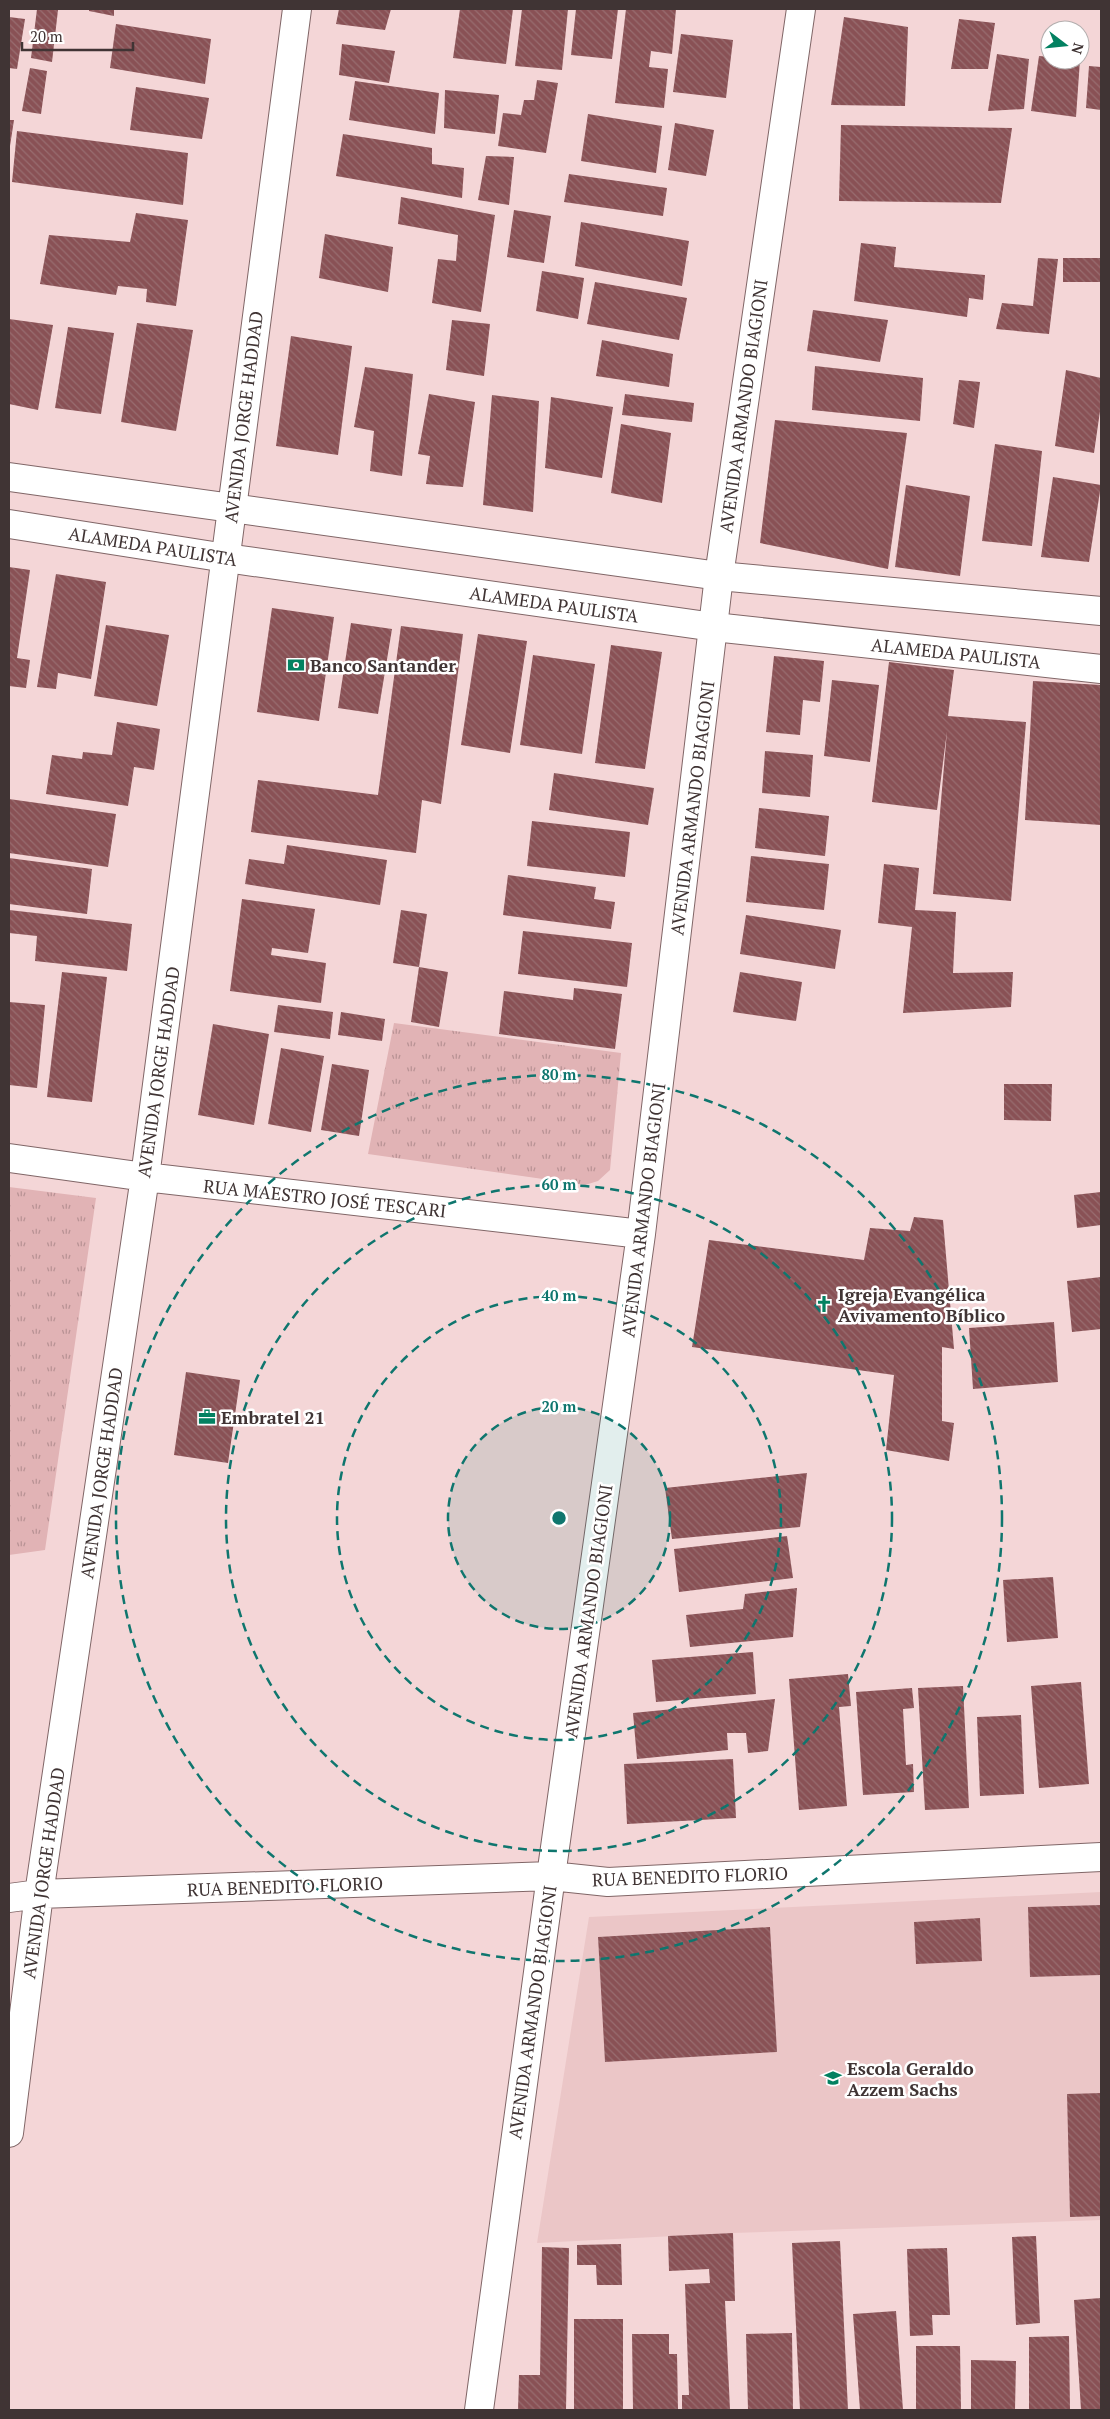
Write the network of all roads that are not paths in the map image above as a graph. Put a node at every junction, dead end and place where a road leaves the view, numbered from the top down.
1 (297, 9) edge
2 (801, 9) edge
3 (9, 477) edge
4 (231, 509) junction
5 (9, 524) edge
6 (226, 558) junction
7 (718, 576) junction
8 (1101, 611) edge
9 (714, 627) junction
10 (1101, 668) edge
11 (9, 1158) edge
12 (144, 1177) junction
13 (641, 1234) junction
14 (1101, 1857) edge
15 (551, 1876) junction
16 (39, 1894) junction
17 (9, 1898) edge
18 (9, 2133) edge
19 (479, 2410) edge

1 - 4 street, AVENIDA JORGE HADDAD
2 - 7 street, AVENIDA ARMANDO BIAGIONI
3 - 4 street
4 - 6 street, AVENIDA JORGE HADDAD
4 - 7 street
5 - 6 street, ALAMEDA PAULISTA
6 - 9 street, ALAMEDA PAULISTA
6 - 12 street, AVENIDA JORGE HADDAD
7 - 8 street
7 - 9 street, AVENIDA ARMANDO BIAGIONI
9 - 10 street, ALAMEDA PAULISTA
9 - 13 street, AVENIDA ARMANDO BIAGIONI
11 - 12 street, RUA MAESTRO JOSÉ TESCARI
12 - 13 street, RUA MAESTRO JOSÉ TESCARI
12 - 16 street, AVENIDA JORGE HADDAD
13 - 15 street, AVENIDA ARMANDO BIAGIONI
14 - 15 street, RUA BENEDITO FLORIO
15 - 16 street, RUA BENEDITO FLORIO
15 - 19 street, AVENIDA ARMANDO BIAGIONI
16 - 17 street, RUA BENEDITO FLORIO
16 - 18 street, AVENIDA JORGE HADDAD

